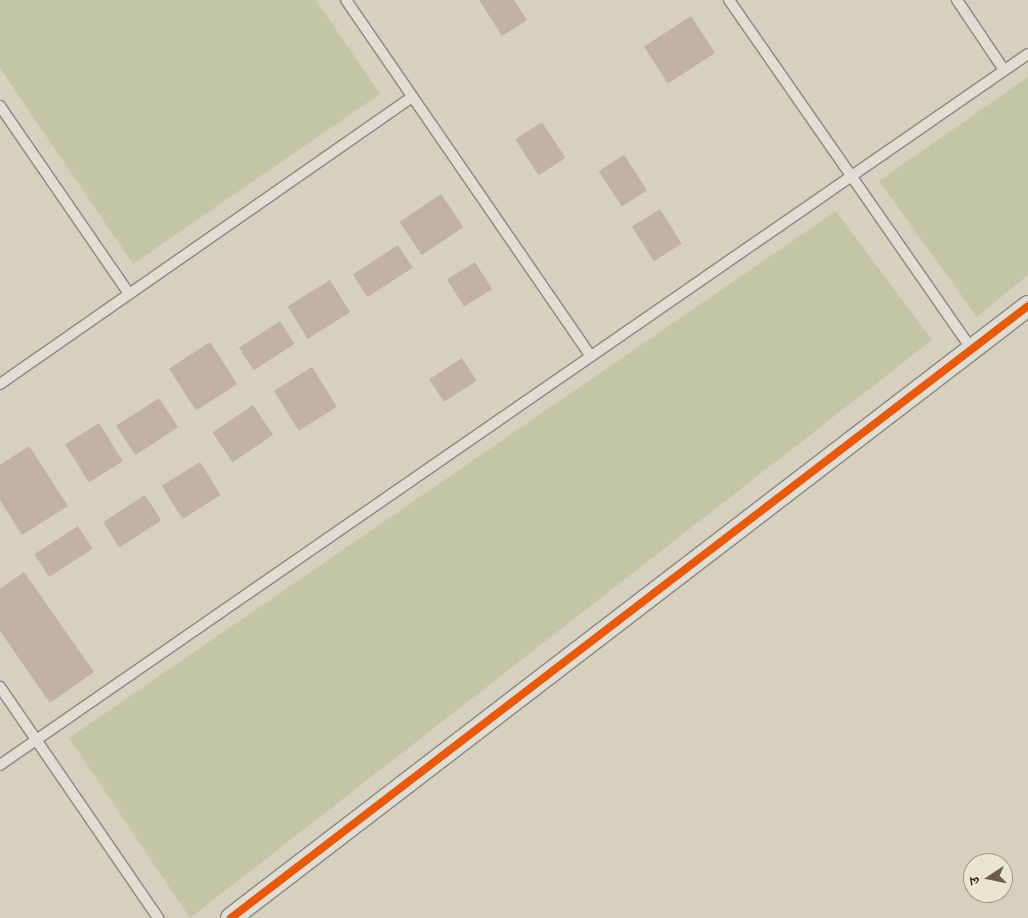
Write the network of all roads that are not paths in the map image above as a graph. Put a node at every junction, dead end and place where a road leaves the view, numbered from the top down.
1 (346, 0) edge
2 (729, 0) edge
3 (957, 0) edge
4 (1028, 54) edge
5 (1004, 70) junction
6 (412, 97) junction
7 (0, 106) edge
8 (852, 176) junction
9 (129, 294) junction
10 (1028, 306) edge
11 (973, 351) junction
12 (591, 356) junction
13 (0, 384) edge
14 (0, 687) edge
15 (36, 740) junction
16 (0, 765) edge
17 (158, 918) edge
18 (231, 918) edge

1 - 6 lane
2 - 8 lane
3 - 5 lane
4 - 5 lane
5 - 8 lane
6 - 9 lane
6 - 12 lane
7 - 9 lane
8 - 11 lane
8 - 12 lane
9 - 13 lane
10 - 11 street
11 - 18 street
12 - 15 lane
14 - 15 lane
15 - 16 lane
15 - 17 lane

